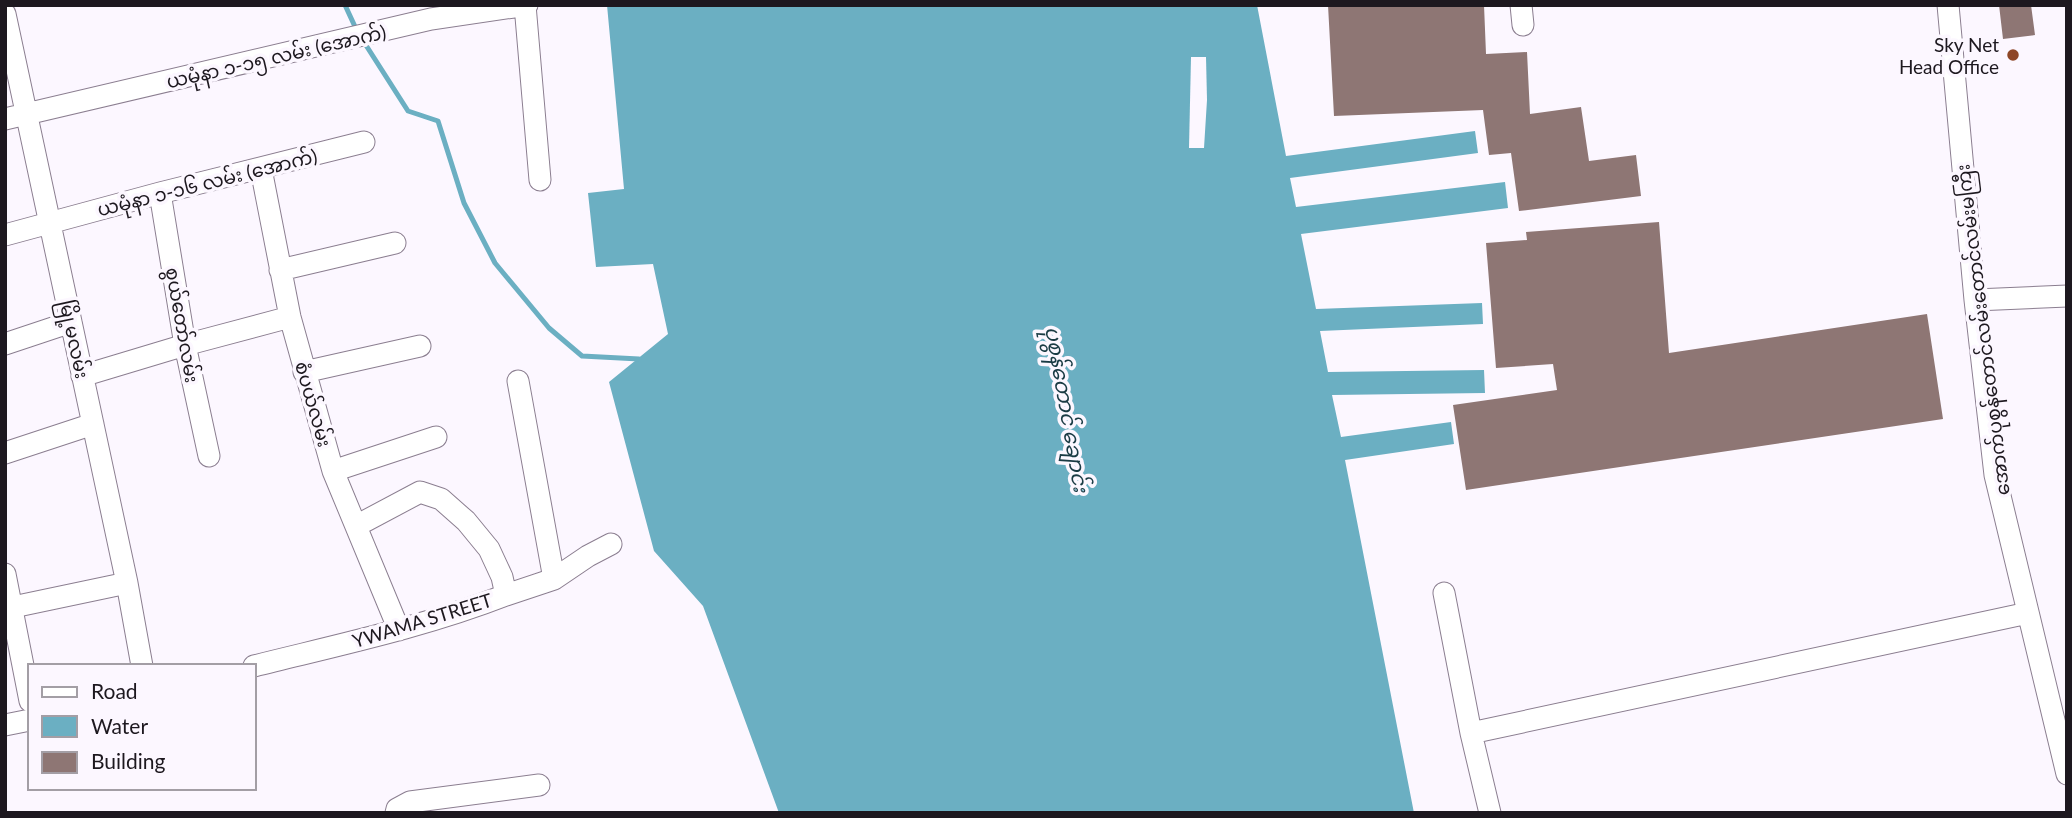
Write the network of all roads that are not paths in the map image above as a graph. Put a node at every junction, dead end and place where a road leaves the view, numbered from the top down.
1 (526, 5) edge
2 (1948, 5) edge
3 (429, 12) edge
4 (5, 14) edge
5 (27, 114) junction
6 (5, 119) edge
7 (364, 142) dead end
8 (261, 169) junction
9 (540, 180) dead end
10 (160, 193) junction
11 (50, 223) junction
12 (5, 235) edge
13 (395, 243) dead end
14 (280, 270) junction
15 (2067, 296) edge
16 (1975, 300) junction
17 (290, 317) junction
18 (71, 322) junction
19 (5, 344) edge
20 (185, 345) junction
21 (420, 345) dead end
22 (304, 372) junction
23 (82, 376) junction
24 (518, 381) dead end
25 (93, 424) junction
26 (436, 437) dead end
27 (5, 453) edge
28 (209, 456) dead end
29 (333, 471) junction
30 (356, 526) junction
31 (611, 544) dead end
32 (5, 574) edge
33 (554, 579) junction
34 (127, 583) junction
35 (1444, 593) dead end
36 (506, 595) junction
37 (13, 607) junction
38 (2028, 613) junction
39 (399, 630) junction
40 (142, 664) edge
41 (256, 666) edge
42 (28, 690) edge
43 (28, 720) edge
44 (5, 725) edge
45 (1471, 733) junction
46 (2067, 774) edge
47 (539, 785) dead end
48 (396, 813) edge
49 (1490, 813) edge

1 - 3 street, ယမုံနာ ၁-၁၅ လမ်း (အောက်)
1 - 9 street
2 - 16 street, အောက်ပုစွန်တောင်လမ်းတောင်လမ်းမကြီး
3 - 5 street, ယမုံနာ ၁-၁၅ လမ်း (အောက်)
4 - 5 street, မြို့မလမ်း
5 - 6 street, ယမုံနာ ၁-၁၅ လမ်း (အောက်)
5 - 11 street, မြို့မလမ်း
7 - 8 street, ယမုံနာ ၁-၁၆ လမ်း (အောက်)
8 - 10 street, ယမုံနာ ၁-၁၆ လမ်း (အောက်)
8 - 14 street, စံပယ်လမ်း
10 - 11 street, ယမုံနာ ၁-၁၆ လမ်း (အောက်)
10 - 20 street, စွယ်တော်လမ်း
11 - 12 street, ယမုံနာ ၁-၁၆ လမ်း (အောက်)
11 - 18 street, မြို့မလမ်း
13 - 14 street
14 - 17 street, စံပယ်လမ်း
15 - 16 street
16 - 38 street, အောက်ပုစွန်တောင်လမ်းတောင်လမ်းမကြီး
17 - 20 street
17 - 22 street, စံပယ်လမ်း
18 - 19 street
18 - 23 street, မြို့မလမ်း
20 - 23 street
20 - 28 street, စွယ်တော်လမ်း
21 - 22 street
22 - 29 street, စံပယ်လမ်း
23 - 25 street, မြို့မလမ်း
24 - 33 street
25 - 27 street
25 - 34 street, မြို့မလမ်း
26 - 29 street
29 - 30 street, စံပယ်လမ်း
30 - 36 street, YWAMA STREET
30 - 39 street, စံပယ်လမ်း
31 - 33 street
32 - 37 street
33 - 36 street
34 - 37 street
34 - 40 street, မြို့မလမ်း
35 - 45 street
36 - 39 street, YWAMA STREET
37 - 42 street
38 - 45 street
38 - 46 street, အောက်ပုစွန်တောင်လမ်းတောင်လမ်းမကြီး
39 - 41 street, YWAMA STREET
43 - 44 street
45 - 49 street
47 - 48 street

